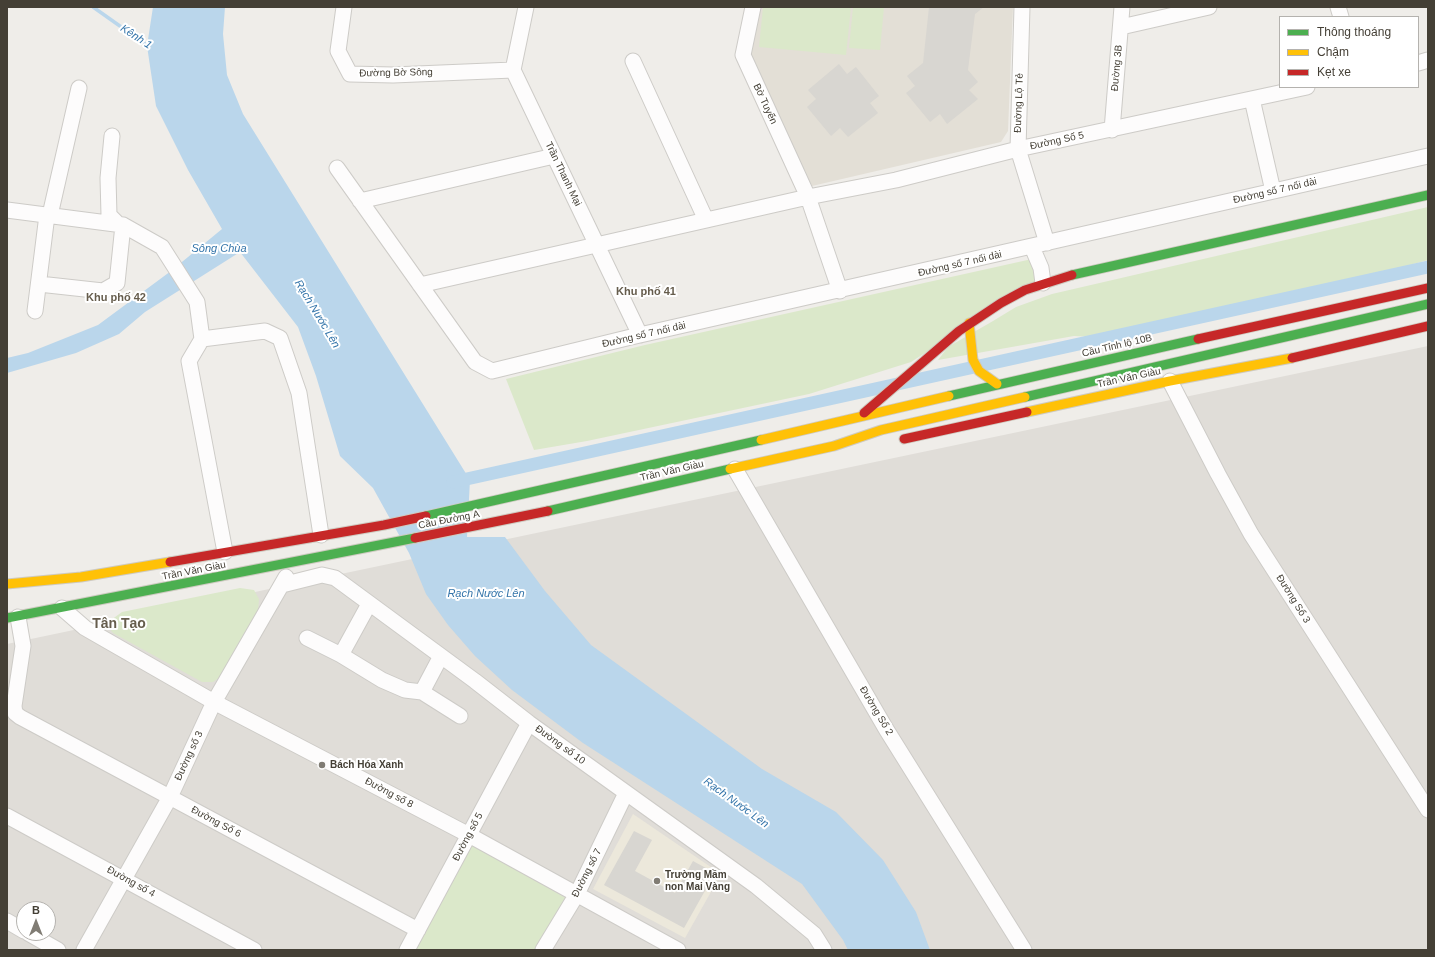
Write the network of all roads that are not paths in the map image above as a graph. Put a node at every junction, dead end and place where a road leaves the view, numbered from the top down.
1 (344, 7) edge
2 (526, 7) edge
3 (753, 7) edge
4 (1022, 7) edge
5 (1122, 7) edge
6 (1209, 7) edge
7 (1120, 27) junction
8 (633, 61) dead end
9 (513, 70) junction
10 (79, 88) dead end
11 (1302, 88) edge
12 (1252, 99) junction
13 (1112, 130) junction
14 (112, 136) dead end
15 (1018, 149) junction
16 (554, 156) junction
17 (1428, 156) edge
18 (337, 168) dead end
19 (1273, 191) junction
20 (1428, 195) edge
21 (808, 197) junction
22 (360, 201) junction
23 (7, 210) edge
24 (48, 215) junction
25 (706, 220) junction
26 (120, 224) junction
27 (597, 245) junction
28 (1040, 245) junction
29 (1044, 283) junction
30 (39, 284) junction
31 (420, 285) junction
32 (1428, 288) edge
33 (840, 291) junction
34 (1428, 304) edge
35 (35, 311) dead end
36 (970, 323) junction
37 (1428, 326) edge
38 (640, 335) junction
39 (202, 339) junction
40 (1170, 381) junction
41 (997, 384) junction
42 (860, 416) junction
43 (811, 429) joint
44 (892, 442) dead end
45 (870, 444) dead end
46 (834, 446) junction
47 (735, 469) junction
48 (510, 498) joint
49 (516, 518) joint
50 (384, 525) joint
51 (321, 535) junction
52 (386, 544) joint
53 (225, 552) junction
54 (294, 562) junction
55 (7, 584) edge
56 (282, 585) junction
57 (369, 604) junction
58 (62, 608) junction
59 (12, 617) edge
60 (307, 638) dead end
61 (341, 655) junction
62 (441, 656) junction
63 (422, 692) junction
64 (214, 702) junction
65 (460, 716) dead end
66 (529, 723) junction
67 (626, 793) junction
68 (170, 797) junction
69 (1428, 810) edge
70 (7, 816) edge
71 (469, 835) junction
72 (124, 879) junction
73 (577, 894) junction
74 (7, 921) edge
75 (16, 926) edge
76 (418, 930) junction
77 (42, 941) edge
78 (58, 950) edge
79 (84, 950) edge
80 (254, 950) edge
81 (407, 950) edge
82 (543, 950) edge
83 (678, 950) edge
84 (824, 950) edge
85 (1024, 950) edge

1 - 9 street, Đường Bờ Sông
2 - 9 street
3 - 21 street, Bờ Tuyến
4 - 15 street, Đường Lộ Tẻ
5 - 7 street, Đường 3B
6 - 7 street
7 - 13 street, Đường 3B
8 - 25 street
9 - 16 street, Trần Thanh Mại
10 - 24 street
11 - 12 street, Đường Số 5
12 - 13 street, Đường Số 5
12 - 19 street
13 - 15 street, Đường Số 5
14 - 26 street
15 - 21 street, Đường Số 5
15 - 28 street, Đường Lộ Tẻ
16 - 22 street
16 - 27 street, Trần Thanh Mại
17 - 19 street, Đường số 7 nối dài
18 - 22 street
19 - 28 street, Đường số 7 nối dài
20 - 29 main road
21 - 25 street, Đường Số 5
21 - 33 street, Bờ Tuyến
22 - 31 street
23 - 24 street
24 - 26 street
24 - 30 street
25 - 27 street, Đường Số 5
26 - 30 street
26 - 39 street
27 - 31 street, Đường Số 5
27 - 38 street, Trần Thanh Mại
28 - 29 street, Đường Lộ Tẻ
28 - 33 street, Đường số 7 nối dài
29 - 36 main road
30 - 35 street
31 - 38 street, Đường số 7 nối dài
32 - 41 main road, Cầu Tỉnh lộ 10B
33 - 38 street, Đường số 7 nối dài
34 - 46 main road, Trần Văn Giàu
36 - 41 main road
36 - 42 main road
37 - 40 main road, Trần Văn Giàu
39 - 51 street
39 - 53 street
40 - 44 main road, Trần Văn Giàu
40 - 69 street, Đường Số 3
41 - 42 main road, Cầu Tỉnh lộ 10B
42 - 43 main road, Cầu Tỉnh lộ 10B
43 - 48 main road, Trần Văn Giàu
45 - 46 main road, Trần Văn Giàu
46 - 47 main road, Trần Văn Giàu
47 - 49 main road, Trần Văn Giàu
47 - 85 street, Đường Số 2
48 - 50 main road, Cầu Đường A
49 - 52 main road, Cầu Đường A
50 - 51 main road, Trần Văn Giàu
51 - 53 main road, Trần Văn Giàu
52 - 54 main road, Trần Văn Giàu
53 - 55 main road, Trần Văn Giàu
54 - 56 street, Đường số 3
54 - 58 main road, Trần Văn Giàu
56 - 57 street, Đường số 10
56 - 64 street, Đường số 3
57 - 61 street
57 - 62 street, Đường số 10
58 - 59 main road, Trần Văn Giàu
58 - 64 street, Đường số 8
59 - 68 street, Đường Số 6
60 - 61 street
61 - 63 street
62 - 63 street
62 - 66 street, Đường số 10
63 - 65 street
64 - 68 street, Đường số 3
64 - 71 street, Đường số 8
66 - 67 street, Đường số 10
66 - 71 street, Đường số 5
67 - 73 street, Đường số 7
67 - 84 street, Đường số 10
68 - 72 street, Đường số 3
68 - 76 street, Đường Số 6
70 - 72 street, Đường số 4
71 - 73 street, Đường số 8
71 - 76 street, Đường số 5
72 - 79 street, Đường số 3
72 - 80 street, Đường số 4
73 - 82 street, Đường số 7
73 - 83 street, Đường số 8
74 - 75 street
76 - 81 street, Đường số 5
77 - 78 street

